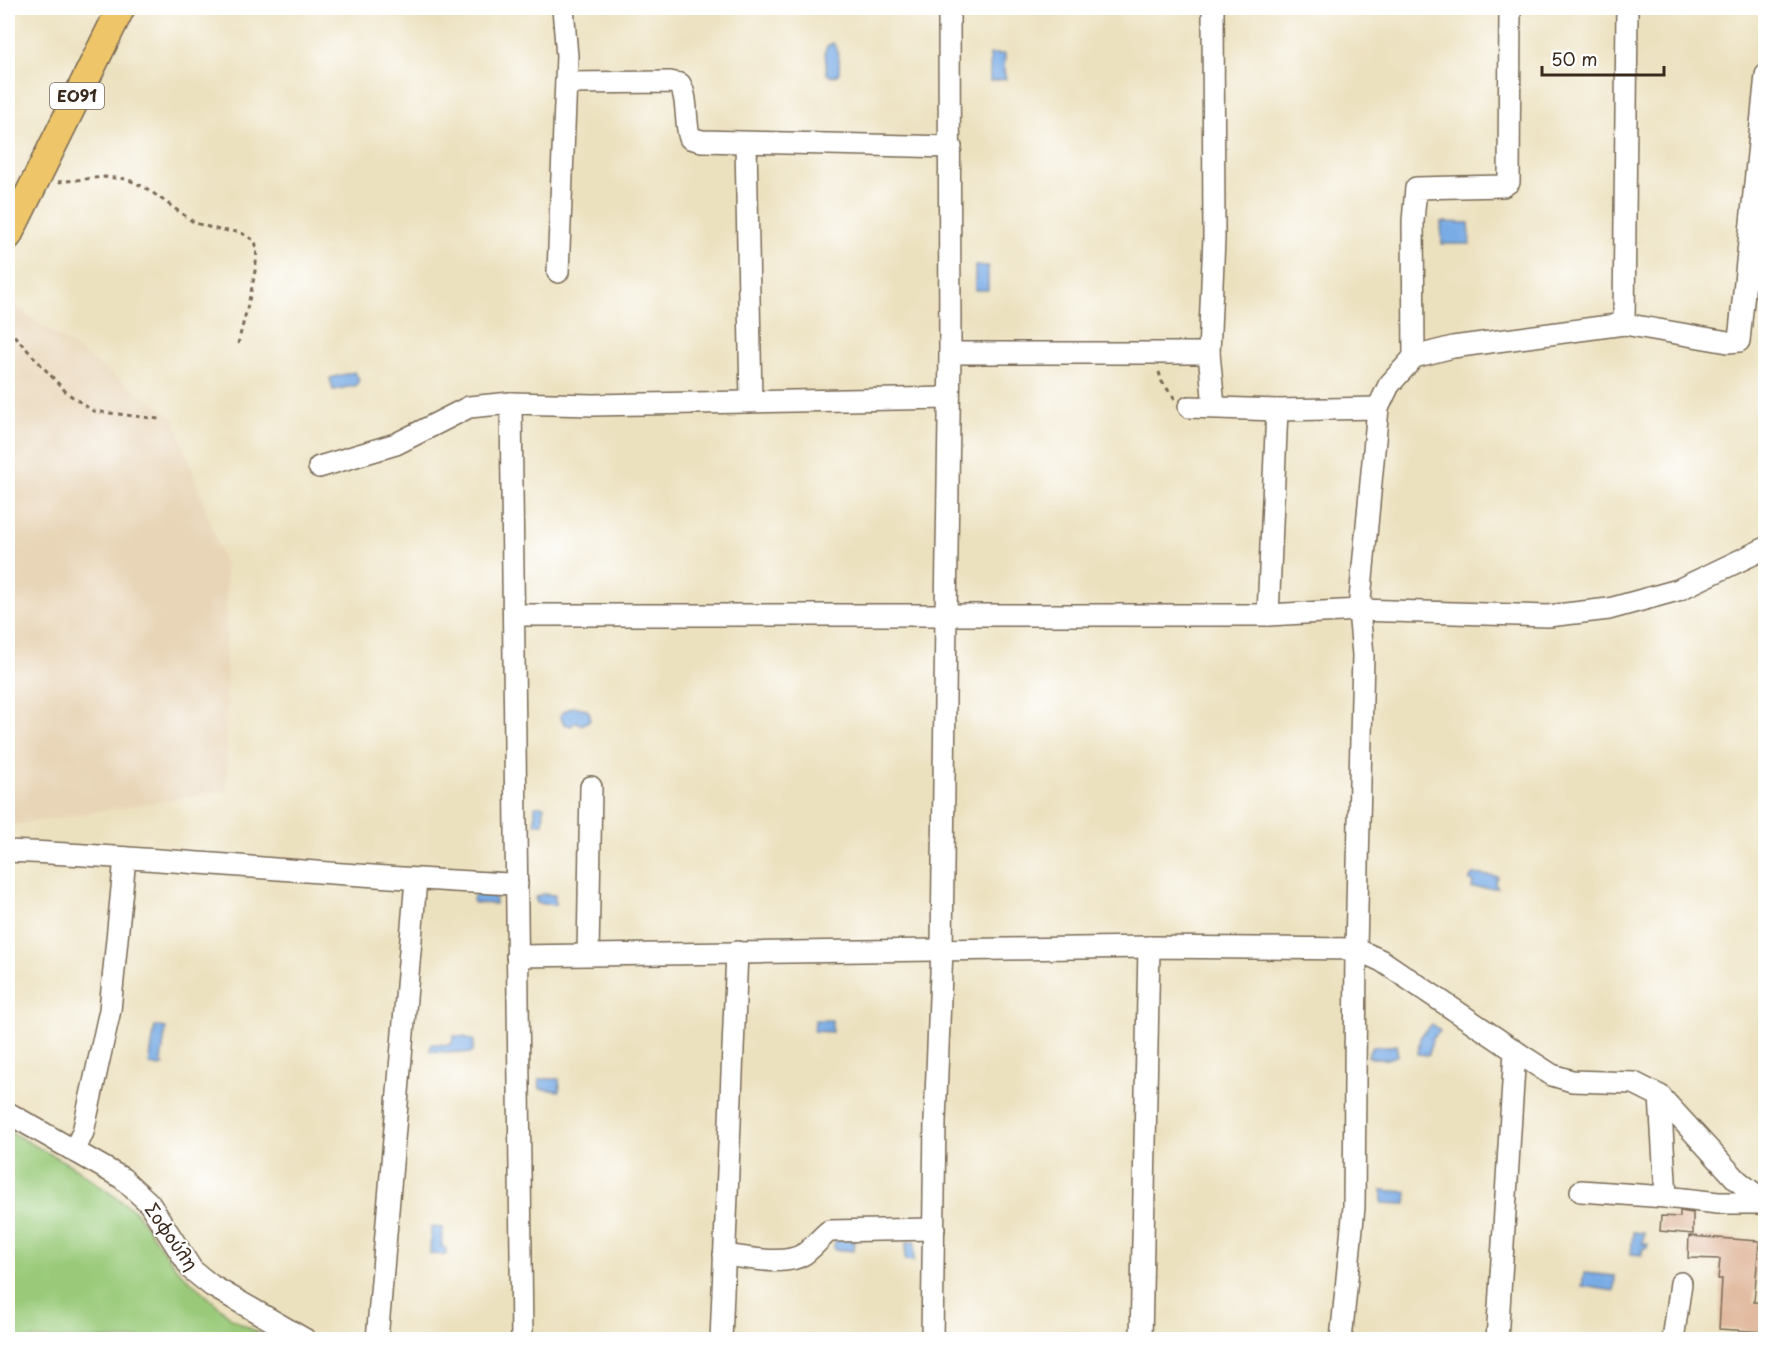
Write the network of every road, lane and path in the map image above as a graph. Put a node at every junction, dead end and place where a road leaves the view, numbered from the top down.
1 (121, 8) edge
2 (563, 8) edge
3 (950, 8) edge
4 (1213, 8) edge
5 (1510, 8) edge
6 (1627, 8) edge
7 (1766, 75) edge
8 (566, 83) junction
9 (747, 143) junction
10 (951, 147) junction
11 (32, 184) junction
12 (8, 236) edge
13 (558, 272) dead end
14 (1624, 324) junction
15 (8, 329) edge
16 (238, 344) dead end
17 (950, 353) junction
18 (1154, 353) junction
19 (1209, 353) junction
20 (1414, 357) junction
21 (949, 398) junction
22 (751, 401) junction
23 (511, 403) junction
24 (1189, 407) joint
25 (1214, 407) junction
26 (1378, 408) junction
27 (1277, 410) junction
28 (159, 419) dead end
29 (319, 467) dead end
30 (1766, 548) edge
31 (1359, 610) junction
32 (514, 615) junction
33 (946, 615) junction
34 (1268, 615) junction
35 (591, 787) dead end
36 (8, 851) edge
37 (125, 858) junction
38 (416, 880) junction
39 (517, 884) junction
40 (1149, 947) junction
41 (942, 949) junction
42 (1356, 949) junction
43 (737, 952) junction
44 (588, 954) junction
45 (518, 956) junction
46 (1515, 1051) junction
47 (1660, 1096) junction
48 (8, 1113) edge
49 (74, 1151) junction
50 (1581, 1191) dead end
51 (1666, 1197) junction
52 (1766, 1203) edge
53 (934, 1229) junction
54 (724, 1255) junction
55 (1681, 1283) dead end
56 (306, 1340) edge
57 (377, 1340) edge
58 (522, 1340) edge
59 (721, 1340) edge
60 (932, 1340) edge
61 (1141, 1340) edge
62 (1341, 1340) edge
63 (1497, 1340) edge
64 (1673, 1340) edge

1 - 11 main road, ΕΟ91
2 - 8 street
3 - 10 street
4 - 19 street
5 - 20 street
6 - 14 street
7 - 14 street
8 - 9 street
8 - 13 street
9 - 10 street
9 - 22 street
10 - 17 street
11 - 12 main road, ΕΟ91
11 - 16 path
14 - 20 street
15 - 28 path
17 - 18 street
17 - 21 street
18 - 19 street
18 - 24 path
19 - 25 street
20 - 26 street
21 - 22 street
21 - 33 street
22 - 23 street
23 - 29 street
23 - 32 street
24 - 25 street
25 - 27 street
26 - 27 street
26 - 31 street
27 - 34 street
30 - 31 street
31 - 34 street
31 - 42 street
32 - 33 street
32 - 39 street
33 - 34 street
33 - 41 street
35 - 44 street
36 - 37 street
37 - 38 street
37 - 49 street
38 - 39 street
38 - 57 street
39 - 45 street
40 - 41 street
40 - 42 street
40 - 61 street
41 - 43 street
41 - 53 street
42 - 46 street
42 - 62 street
43 - 44 street
43 - 54 street
44 - 45 street
45 - 58 street
46 - 47 street
46 - 63 street
47 - 51 street
47 - 52 street
48 - 49 street, Σοφούλη
49 - 56 street, Σοφούλη
50 - 51 street
51 - 52 street
53 - 54 street
53 - 60 street
54 - 59 street
55 - 64 street

